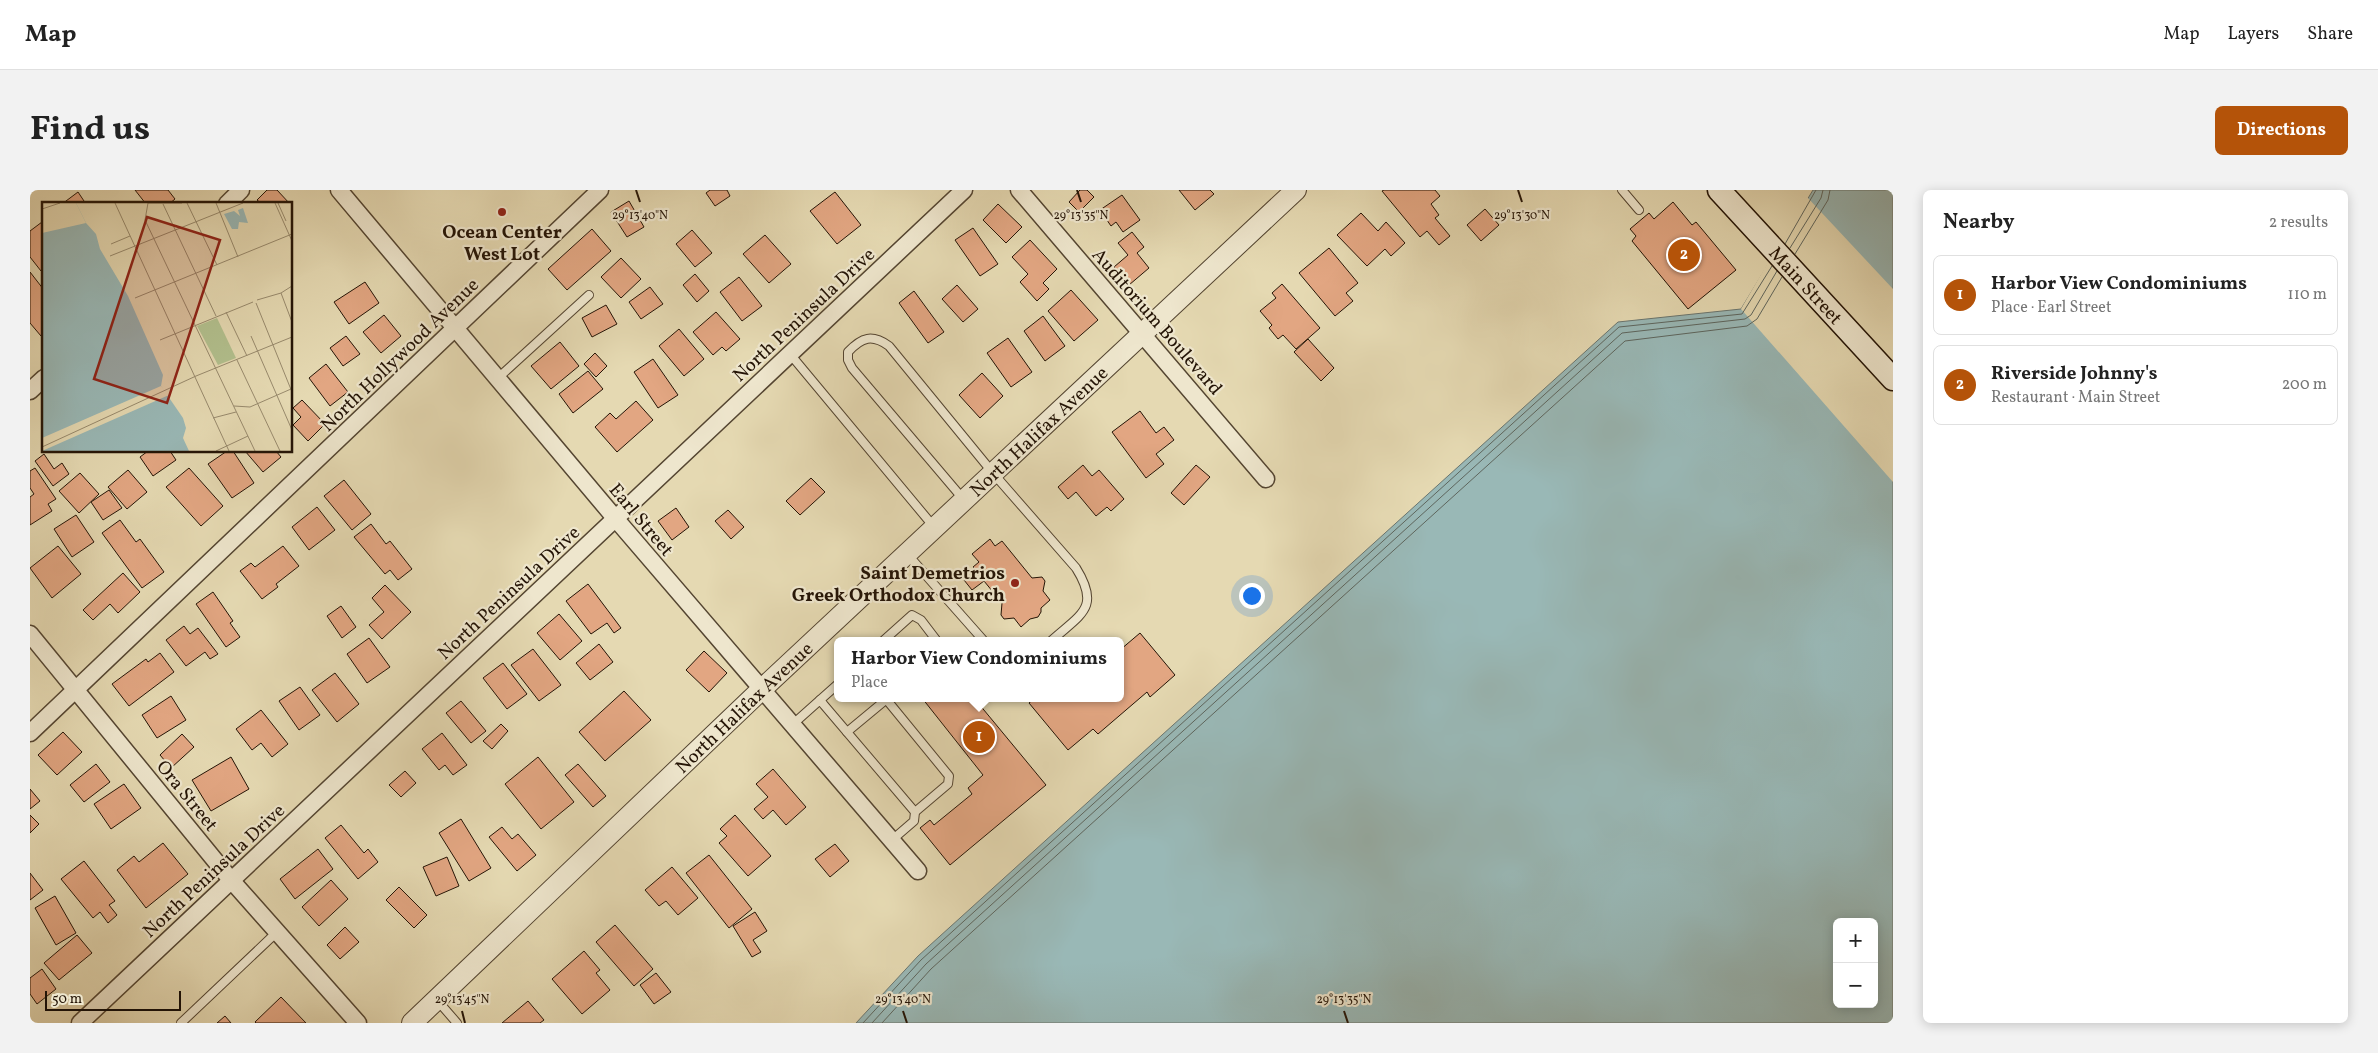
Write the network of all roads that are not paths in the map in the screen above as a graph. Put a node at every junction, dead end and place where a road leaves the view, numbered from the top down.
1 (241, 190) edge
2 (339, 190) edge
3 (600, 190) edge
4 (964, 190) edge
5 (1019, 190) edge
6 (1296, 190) edge
7 (1622, 190) edge
8 (1719, 190) edge
9 (229, 202) edge
10 (1640, 210) dead end
11 (588, 295) dead end
12 (455, 327) junction
13 (1143, 332) junction
14 (790, 353) junction
15 (498, 378) junction
16 (1893, 379) edge
17 (42, 380) edge
18 (30, 391) edge
19 (993, 473) junction
20 (1266, 479) dead end
21 (964, 500) junction
22 (615, 518) junction
23 (934, 527) junction
24 (907, 553) junction
25 (30, 634) edge
26 (887, 637) edge
27 (934, 637) edge
28 (980, 637) edge
29 (1055, 637) edge
30 (834, 688) edge
31 (762, 689) junction
32 (77, 690) junction
33 (820, 700) junction
34 (883, 702) edge
35 (889, 702) edge
36 (792, 725) junction
37 (847, 732) junction
38 (30, 733) edge
39 (915, 812) junction
40 (892, 840) junction
41 (918, 871) dead end
42 (231, 880) junction
43 (277, 932) junction
44 (437, 999) junction
45 (80, 1023) edge
46 (182, 1023) edge
47 (358, 1023) edge
48 (412, 1023) edge
49 (457, 1023) edge

1 - 9 street
2 - 12 street, Earl Street
3 - 12 street, North Hollywood Avenue
4 - 14 street, North Peninsula Drive
5 - 13 street, Auditorium Boulevard
6 - 13 street, North Halifax Avenue
7 - 10 lane
8 - 16 main road, Main Street
11 - 15 lane
12 - 15 street, Earl Street
12 - 32 street, North Hollywood Avenue
13 - 19 street, North Halifax Avenue
13 - 20 street, Auditorium Boulevard
14 - 22 street, North Peninsula Drive
14 - 23 lane
15 - 22 street, Earl Street
17 - 18 street
19 - 21 street, North Halifax Avenue
19 - 21 lane
19 - 29 lane
21 - 23 street, North Halifax Avenue
22 - 31 street, Earl Street
22 - 42 street, North Peninsula Drive
23 - 24 street, North Halifax Avenue
24 - 28 lane
24 - 31 street, North Halifax Avenue
25 - 32 street, Ora Street
26 - 27 lane
30 - 33 lane
31 - 36 street, Earl Street
31 - 44 street, North Halifax Avenue
32 - 38 street, North Hollywood Avenue
32 - 42 street, Ora Street
33 - 36 lane
33 - 37 lane
34 - 37 lane
35 - 39 lane
36 - 40 street, Earl Street
37 - 39 lane
39 - 40 lane
40 - 41 street, Earl Street
42 - 43 street, Ora Street
42 - 45 street, North Peninsula Drive
43 - 46 lane
43 - 47 street, Ora Street
44 - 48 street, North Halifax Avenue
44 - 49 lane

